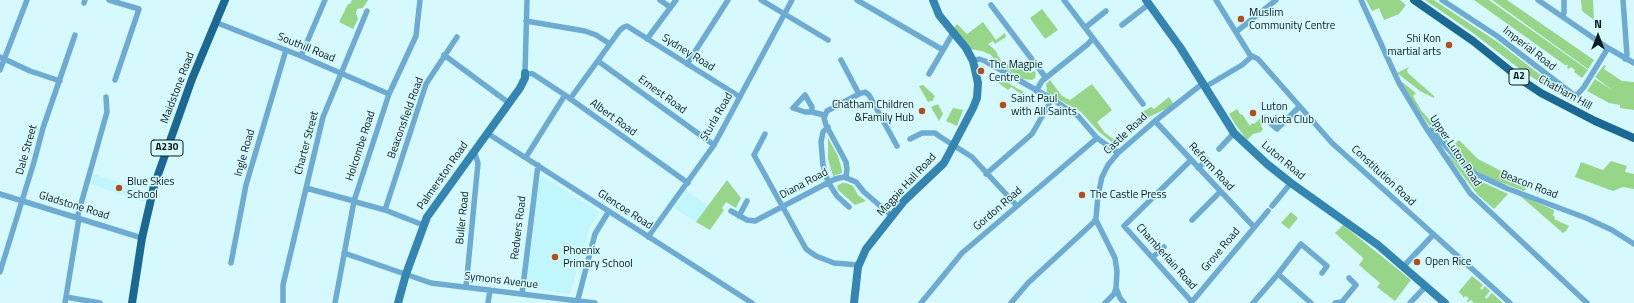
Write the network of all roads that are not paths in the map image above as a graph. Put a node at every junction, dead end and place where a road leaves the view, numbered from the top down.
1 (27, 0) edge
2 (109, 0) edge
3 (224, 0) edge
4 (325, 0) edge
5 (420, 0) edge
6 (527, 0) edge
7 (660, 0) edge
8 (676, 0) edge
9 (728, 0) edge
10 (761, 0) edge
11 (792, 0) edge
12 (857, 0) edge
13 (933, 0) edge
14 (1064, 0) edge
15 (1216, 0) edge
16 (1276, 0) edge
17 (1361, 0) edge
18 (1414, 0) edge
19 (1442, 0) edge
20 (1538, 0) edge
21 (1564, 0) edge
22 (1623, 0) edge
23 (1148, 2) edge
24 (991, 5) dead end
25 (670, 7) junction
26 (367, 11) dead end
27 (1106, 11) dead end
28 (785, 14) junction
29 (1563, 16) junction
30 (526, 21) junction
31 (215, 22) junction
32 (1122, 25) dead end
33 (1086, 27) junction
34 (1236, 32) junction
35 (953, 33) junction
36 (75, 35) dead end
37 (456, 37) dead end
38 (1093, 38) junction
39 (647, 39) junction
40 (828, 40) dead end
41 (610, 44) junction
42 (1608, 48) junction
43 (286, 50) junction
44 (943, 50) junction
45 (444, 55) junction
46 (1250, 55) junction
47 (301, 56) junction
48 (2, 58) edge
49 (1625, 59) junction
50 (841, 60) dead end
51 (598, 61) junction
52 (973, 61) junction
53 (1634, 63) edge
54 (687, 64) junction
55 (0, 70) edge
56 (342, 73) junction
57 (525, 73) junction
58 (929, 74) dead end
59 (1046, 78) junction
60 (115, 80) dead end
61 (60, 81) junction
62 (1204, 85) junction
63 (1036, 90) junction
64 (389, 94) junction
65 (859, 94) junction
66 (565, 95) junction
67 (106, 97) dead end
68 (740, 97) junction
69 (570, 99) junction
70 (1052, 99) junction
71 (509, 103) junction
72 (1143, 104) dead end
73 (1299, 107) junction
74 (812, 112) dead end
75 (824, 115) junction
76 (1155, 121) junction
77 (1269, 122) dead end
78 (828, 127) junction
79 (1428, 131) junction
80 (487, 133) junction
81 (1234, 133) junction
82 (765, 134) dead end
83 (1097, 138) junction
84 (1634, 138) edge
85 (910, 140) dead end
86 (714, 145) junction
87 (954, 145) junction
88 (897, 146) dead end
89 (1219, 149) dead end
90 (474, 151) junction
91 (1118, 152) junction
92 (526, 157) junction
93 (1191, 160) junction
94 (1207, 160) dead end
95 (538, 166) junction
96 (1198, 168) junction
97 (986, 174) junction
98 (846, 177) junction
99 (828, 182) junction
100 (688, 183) junction
101 (1291, 184) junction
102 (306, 188) junction
103 (1220, 192) junction
104 (0, 194) edge
105 (22, 200) junction
106 (747, 201) dead end
107 (355, 202) junction
108 (1017, 206) junction
109 (783, 207) junction
110 (849, 207) dead end
111 (384, 210) junction
112 (609, 211) junction
113 (730, 211) dead end
114 (739, 216) junction
115 (892, 216) junction
116 (78, 218) junction
117 (1096, 220) junction
118 (1192, 220) dead end
119 (423, 225) junction
120 (1254, 226) junction
121 (1433, 235) junction
122 (648, 237) junction
123 (142, 238) junction
124 (1634, 244) edge
125 (1164, 247) dead end
126 (344, 253) junction
127 (1153, 257) junction
128 (231, 263) dead end
129 (859, 265) junction
130 (1403, 267) junction
131 (0, 272) edge
132 (1322, 273) dead end
133 (406, 274) junction
134 (1278, 274) junction
135 (1349, 278) dead end
136 (1426, 286) junction
137 (466, 287) junction
138 (1116, 288) junction
139 (490, 290) junction
140 (522, 294) junction
141 (66, 300) edge
142 (577, 302) edge
143 (1191, 302) edge
144 (100, 303) edge
145 (132, 303) edge
146 (282, 303) edge
147 (335, 303) edge
148 (398, 303) edge
149 (488, 303) edge
150 (594, 303) edge
151 (752, 303) edge
152 (854, 303) edge
153 (921, 303) edge
154 (1010, 303) edge
155 (1105, 303) edge
156 (1124, 303) edge
157 (1253, 303) edge
158 (1311, 303) edge
159 (1335, 303) edge
160 (1410, 303) edge
161 (1445, 303) edge
162 (1510, 303) edge
163 (1587, 303) edge

1 - 48 street
2 - 60 street
3 - 31 main road, Maidstone Road / A230
4 - 47 street
5 - 64 street, Holcombe Road
6 - 30 street
7 - 25 street
8 - 25 street
9 - 54 street
10 - 28 street
11 - 28 street, Sturla Road
12 - 44 street
13 - 35 street, Magpie Hall Road
14 - 33 street
15 - 34 street, Constitution Road
16 - 34 street
17 - 79 street, Upper Luton Road
18 - 84 main road, Chatham Hill / A2
19 - 42 street, Imperial Road
20 - 29 street
21 - 29 street
22 - 49 street
23 - 32 street
23 - 62 street, Luton Road
24 - 59 street
25 - 39 street
26 - 56 street, Charter Street
27 - 33 street
28 - 40 street
28 - 68 street, Sturla Road
29 - 42 street
30 - 41 street
30 - 57 street
31 - 43 street, Southill Road
31 - 123 main road, Maidstone Road / A230
33 - 38 street
34 - 46 street, Constitution Road
35 - 44 street
35 - 52 street, Magpie Hall Road
36 - 61 street, Dale Street
37 - 45 street, Beaconsfield Road
38 - 59 street
38 - 72 street
39 - 41 street, Sydney Road
39 - 54 street, Sydney Road
41 - 51 street
42 - 49 street
43 - 47 street, Southill Road
43 - 128 street, Ingle Road
44 - 58 street
45 - 71 street
45 - 111 street, Beaconsfield Road
46 - 62 street, Castle Road
46 - 73 street, Constitution Road
47 - 56 street, Southill Road
48 - 55 street
48 - 61 street
49 - 53 street
50 - 65 street
51 - 69 street
51 - 86 street, Ernest Road
52 - 63 street
52 - 87 street, Magpie Hall Road
54 - 68 street, Sydney Road
56 - 64 street, Southill Road
56 - 102 street, Charter Street
57 - 66 street, Albert Road
57 - 71 street, Palmerston Road
59 - 63 street
61 - 105 street, Dale Street
62 - 76 street, Castle Road
62 - 81 street, Luton Road
63 - 70 street
64 - 107 street, Holcombe Road
65 - 75 street
65 - 88 street
66 - 69 street, Albert Road
66 - 92 street
67 - 116 street
68 - 86 street, Sturla Road
69 - 100 street, Albert Road
70 - 83 street
70 - 97 street
71 - 80 street, Palmerston Road
73 - 77 street
73 - 121 street, Constitution Road
74 - 75 street
75 - 78 street
76 - 91 street, Castle Road
76 - 93 street, Reform Road
78 - 98 street
78 - 99 street
79 - 124 street, Beacon Road
79 - 163 street, Upper Luton Road
80 - 90 street, Palmerston Road
80 - 92 street, Glencoe Road
81 - 89 street
81 - 101 street, Luton Road
82 - 109 street
83 - 91 street
83 - 108 street, Gordon Road
85 - 87 street
86 - 100 street, Sturla Road
87 - 97 street
87 - 115 street, Magpie Hall Road
90 - 119 street, Palmerston Road
90 - 137 street, Buller Road
91 - 117 street, Castle Road
92 - 95 street, Glencoe Road
93 - 96 street, Reform Road
93 - 127 street, Chamberlain Road
94 - 96 street
95 - 112 street, Glencoe Road
95 - 140 street, Redvers Road
96 - 103 street, Reform Road
97 - 108 street
98 - 99 street, Diana Road
98 - 115 street, Diana Road
99 - 109 street, Diana Road
99 - 110 street
100 - 122 street, Sturla Road
101 - 120 street, Grove Road
101 - 130 street, Luton Road
102 - 107 street
102 - 146 street, Charter Street
103 - 118 street
103 - 120 street, Reform Road
104 - 105 street, Gladstone Road
105 - 116 street, Gladstone Road
105 - 131 street, Dale Street
106 - 114 street
107 - 111 street
107 - 126 street, Holcombe Road
108 - 153 street, Gordon Road
109 - 114 street, Diana Road
109 - 129 street
111 - 119 street
112 - 122 street, Glencoe Road
112 - 142 street
113 - 114 street, Diana Road
115 - 129 street, Magpie Hall Road
116 - 123 street, Gladstone Road
116 - 141 street
117 - 138 street
117 - 154 street
119 - 133 street, Palmerston Road
120 - 143 street, Grove Road
121 - 130 street
121 - 162 street, Constitution Road
122 - 151 street, Glencoe Road
123 - 145 main road, Maidstone Road / A230
125 - 127 street
126 - 133 street, Symons Avenue
126 - 147 street, Holcombe Road
127 - 143 street, Chamberlain Road
129 - 152 street, Magpie Hall Road
130 - 136 street, Luton Road
132 - 134 street
133 - 137 street, Symons Avenue
133 - 148 street, Palmerston Road
134 - 157 street
134 - 158 street
135 - 159 street
136 - 160 street
136 - 161 street, Luton Road
137 - 139 street, Symons Avenue
138 - 155 street
138 - 156 street
139 - 140 street, Symons Avenue
139 - 149 street
140 - 142 street, Symons Avenue
141 - 144 street
142 - 150 street, Symons Avenue

